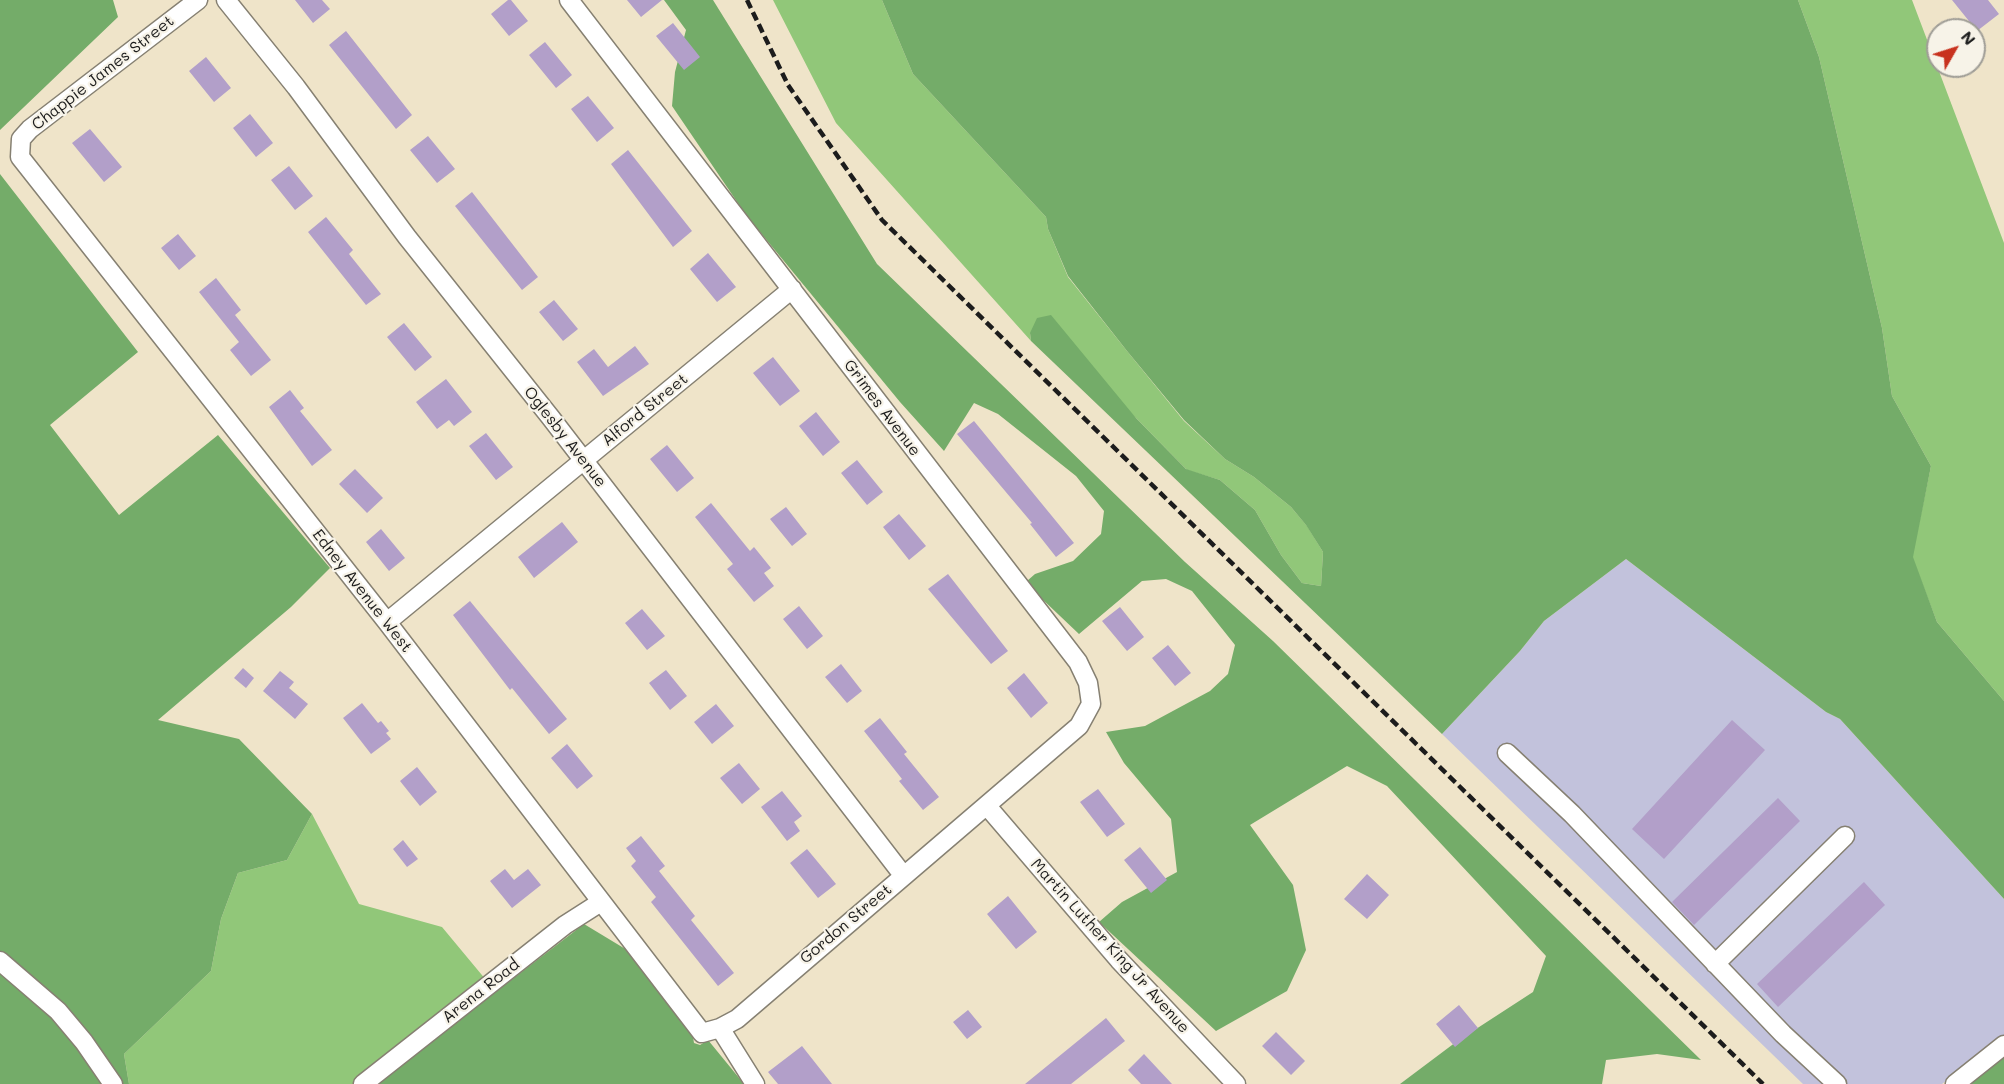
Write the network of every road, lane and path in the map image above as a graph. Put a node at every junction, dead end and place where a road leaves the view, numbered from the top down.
1 (198, 0) edge
2 (226, 0) edge
3 (569, 0) edge
4 (19, 152) joint
5 (792, 289) junction
6 (583, 459) junction
7 (387, 622) junction
8 (1507, 753) dead end
9 (987, 806) junction
10 (1845, 836) dead end
11 (903, 875) junction
12 (601, 902) junction
13 (0, 961) edge
14 (1715, 964) junction
15 (720, 1028) junction
16 (702, 1033) joint
17 (2004, 1045) edge
18 (113, 1084) edge
19 (363, 1084) edge
20 (755, 1084) edge
21 (1236, 1084) edge
22 (1837, 1084) edge
23 (1955, 1084) edge

1 - 4 street, Chappie James Street
2 - 6 street, Oglesby Avenue
3 - 5 street, Grimes Avenue
4 - 7 street, Edney Avenue West
5 - 6 street, Alford Street
5 - 9 street, Grimes Avenue
6 - 7 street, Alford Street
6 - 11 street, Oglesby Avenue
7 - 12 street, Edney Avenue West
8 - 14 street
9 - 11 street, Gordon Street
9 - 21 street, Martin Luther King Jr Avenue
10 - 14 street
11 - 15 street, Gordon Street
12 - 16 street, Edney Avenue West
12 - 19 street, Arena Road
13 - 18 street
14 - 22 street
15 - 16 street, Gordon Street
15 - 20 street
17 - 23 street

